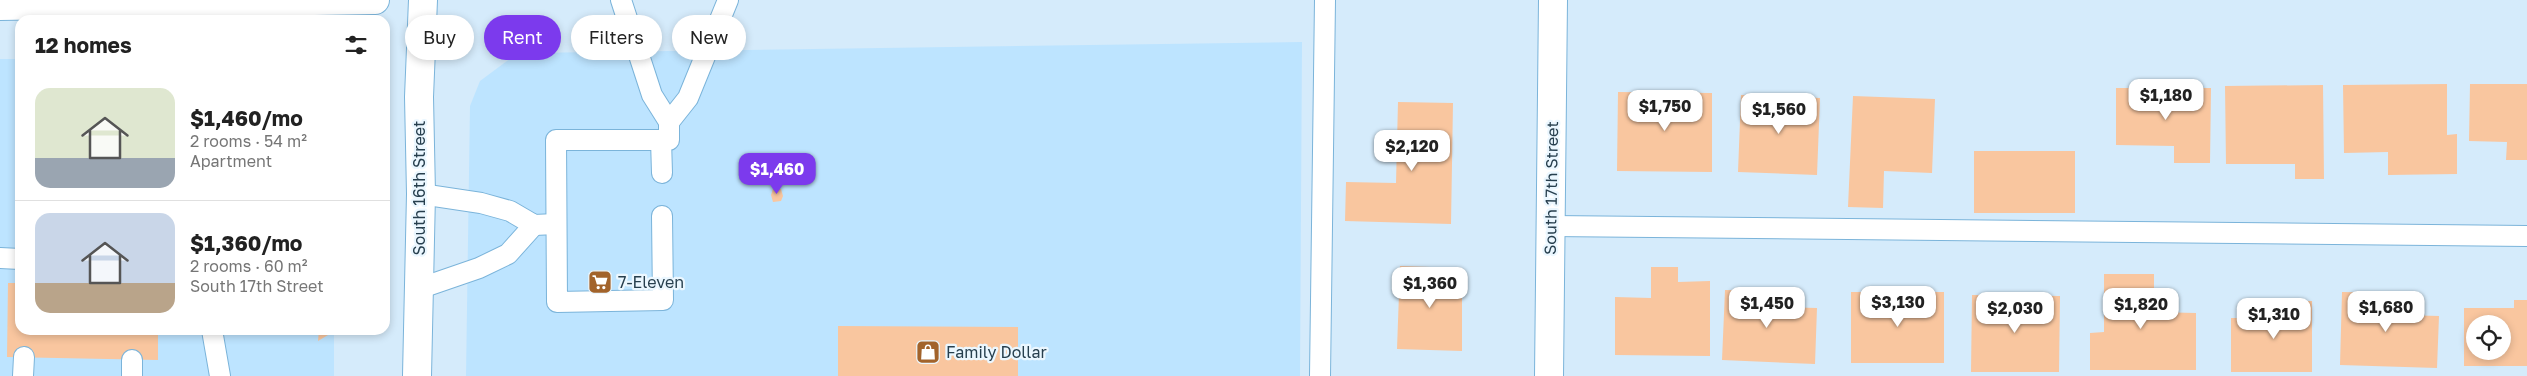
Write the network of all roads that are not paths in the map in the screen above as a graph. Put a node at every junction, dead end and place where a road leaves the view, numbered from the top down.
1 (376, 0) edge
2 (423, 0) edge
3 (621, 0) edge
4 (728, 0) edge
5 (1325, 0) edge
6 (1553, 0) edge
7 (0, 6) edge
8 (665, 131) junction
9 (662, 173) dead end
10 (421, 194) junction
11 (662, 216) dead end
12 (534, 224) junction
13 (556, 224) junction
14 (1551, 226) junction
15 (2527, 236) edge
16 (0, 258) edge
17 (15, 259) edge
18 (418, 289) junction
19 (213, 335) edge
20 (220, 376) edge
21 (416, 376) edge
22 (1320, 376) edge
23 (1549, 376) edge

1 - 7 main road
2 - 10 main road, South 16th Street
3 - 8 lane
4 - 8 lane
5 - 22 lane
6 - 14 main road, South 17th Street
8 - 9 lane
8 - 13 lane
10 - 12 lane
10 - 18 main road, South 16th Street
11 - 13 lane
12 - 13 lane
12 - 18 lane
14 - 15 lane
14 - 23 main road, South 17th Street
16 - 17 lane
18 - 21 main road, South 16th Street
19 - 20 lane

